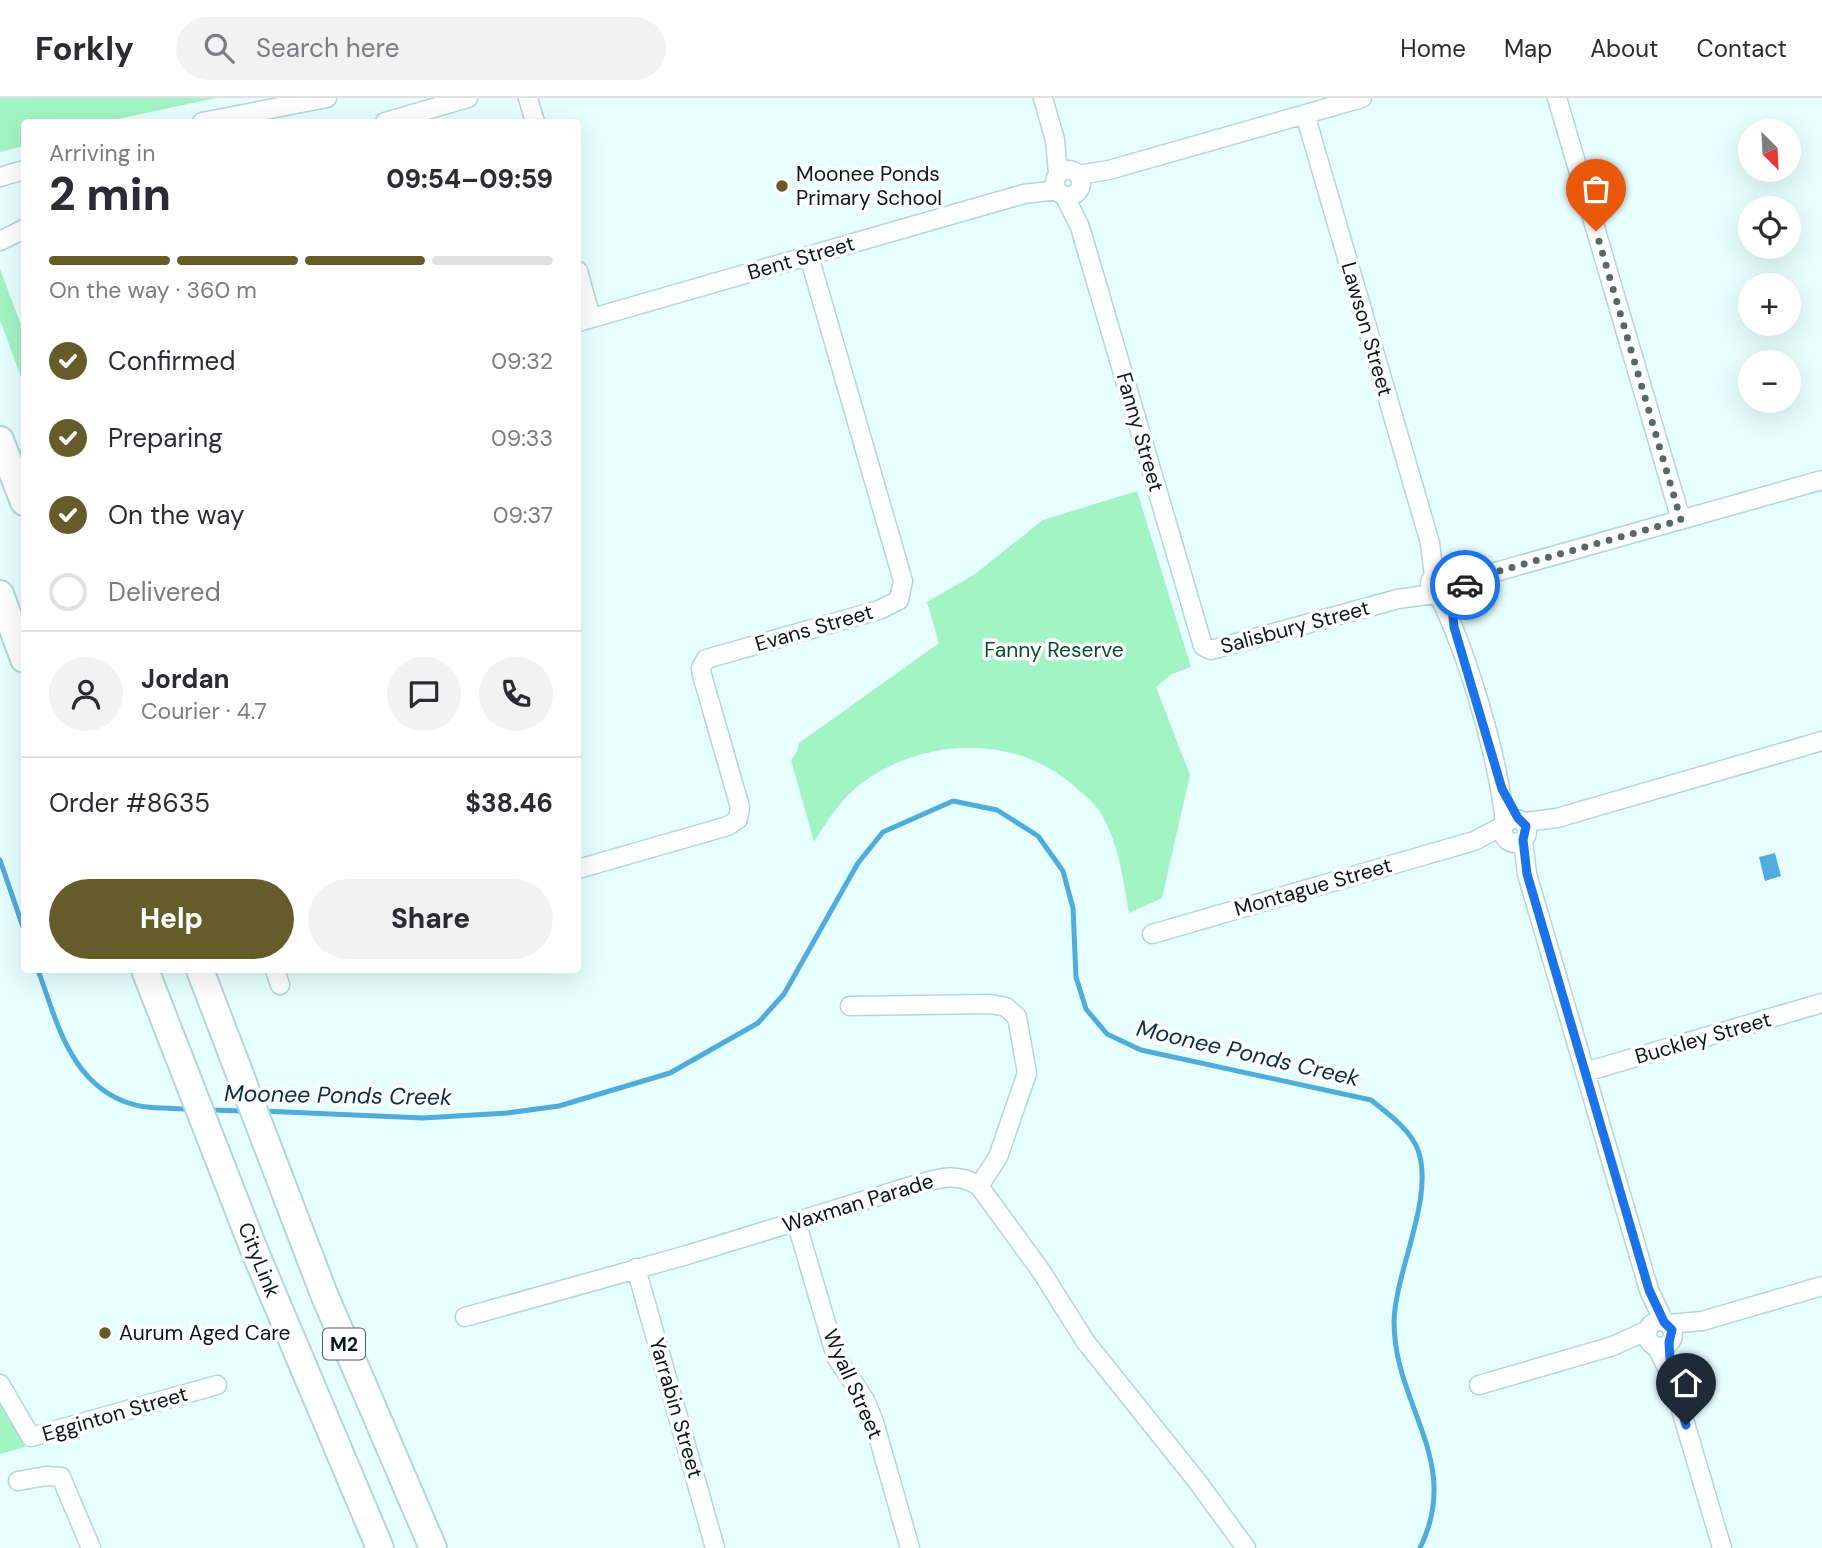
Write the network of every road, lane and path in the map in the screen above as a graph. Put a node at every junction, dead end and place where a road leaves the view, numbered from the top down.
1 (327, 98) edge
2 (468, 98) edge
3 (528, 98) edge
4 (1043, 98) edge
5 (1362, 98) edge
6 (1557, 98) edge
7 (1305, 114) junction
8 (218, 119) edge
9 (395, 119) edge
10 (534, 119) edge
11 (21, 171) edge
12 (0, 177) edge
13 (1068, 182) junction
14 (21, 230) edge
15 (0, 241) edge
16 (809, 256) junction
17 (581, 296) edge
18 (584, 320) edge
19 (0, 440) edge
20 (1822, 480) edge
21 (21, 494) edge
22 (1681, 520) junction
23 (1443, 586) junction
24 (0, 594) edge
25 (1200, 638) joint
26 (21, 651) edge
27 (1822, 741) edge
28 (1514, 830) junction
29 (581, 868) edge
30 (1152, 934) dead end
31 (146, 973) edge
32 (201, 973) edge
33 (1822, 1003) edge
34 (850, 1006) dead end
35 (1585, 1072) junction
36 (979, 1186) junction
37 (796, 1221) junction
38 (636, 1268) junction
39 (1822, 1286) edge
40 (465, 1317) dead end
41 (1660, 1333) junction
42 (0, 1384) edge
43 (217, 1385) dead end
44 (1479, 1385) dead end
45 (18, 1481) dead end
46 (91, 1548) edge
47 (380, 1548) edge
48 (433, 1548) edge
49 (715, 1548) edge
50 (910, 1548) edge
51 (1246, 1548) edge
52 (1722, 1548) edge

1 - 8 street
2 - 9 street
3 - 10 street
4 - 13 street, Fanny Street
5 - 7 street, Bent Street
6 - 22 street
7 - 13 street, Bent Street
7 - 23 street, Lawson Street
11 - 12 street
13 - 16 street, Bent Street
13 - 25 street, Fanny Street
14 - 15 street
16 - 18 street, Bent Street
16 - 29 street, Evans Street
17 - 18 street
19 - 21 highway
20 - 22 street, Salisbury Street
22 - 23 street, Salisbury Street
23 - 25 street, Salisbury Street
23 - 28 street, Lawson Street
24 - 26 highway
27 - 28 street, Montague Street
28 - 30 street, Montague Street
28 - 35 street, Lawson Street
31 - 47 highway, CityLink / M2
32 - 48 highway, M2
33 - 35 street, Buckley Street
34 - 36 street
35 - 41 street, Lawson Street
36 - 37 street, Waxman Parade
36 - 51 street
37 - 38 street, Waxman Parade
37 - 50 street, Wyall Street
38 - 40 street, Waxman Parade
38 - 49 street, Yarrabin Street
39 - 41 street
41 - 44 street
41 - 52 street, Lawson Street
42 - 43 street, Egginton Street
45 - 46 street

